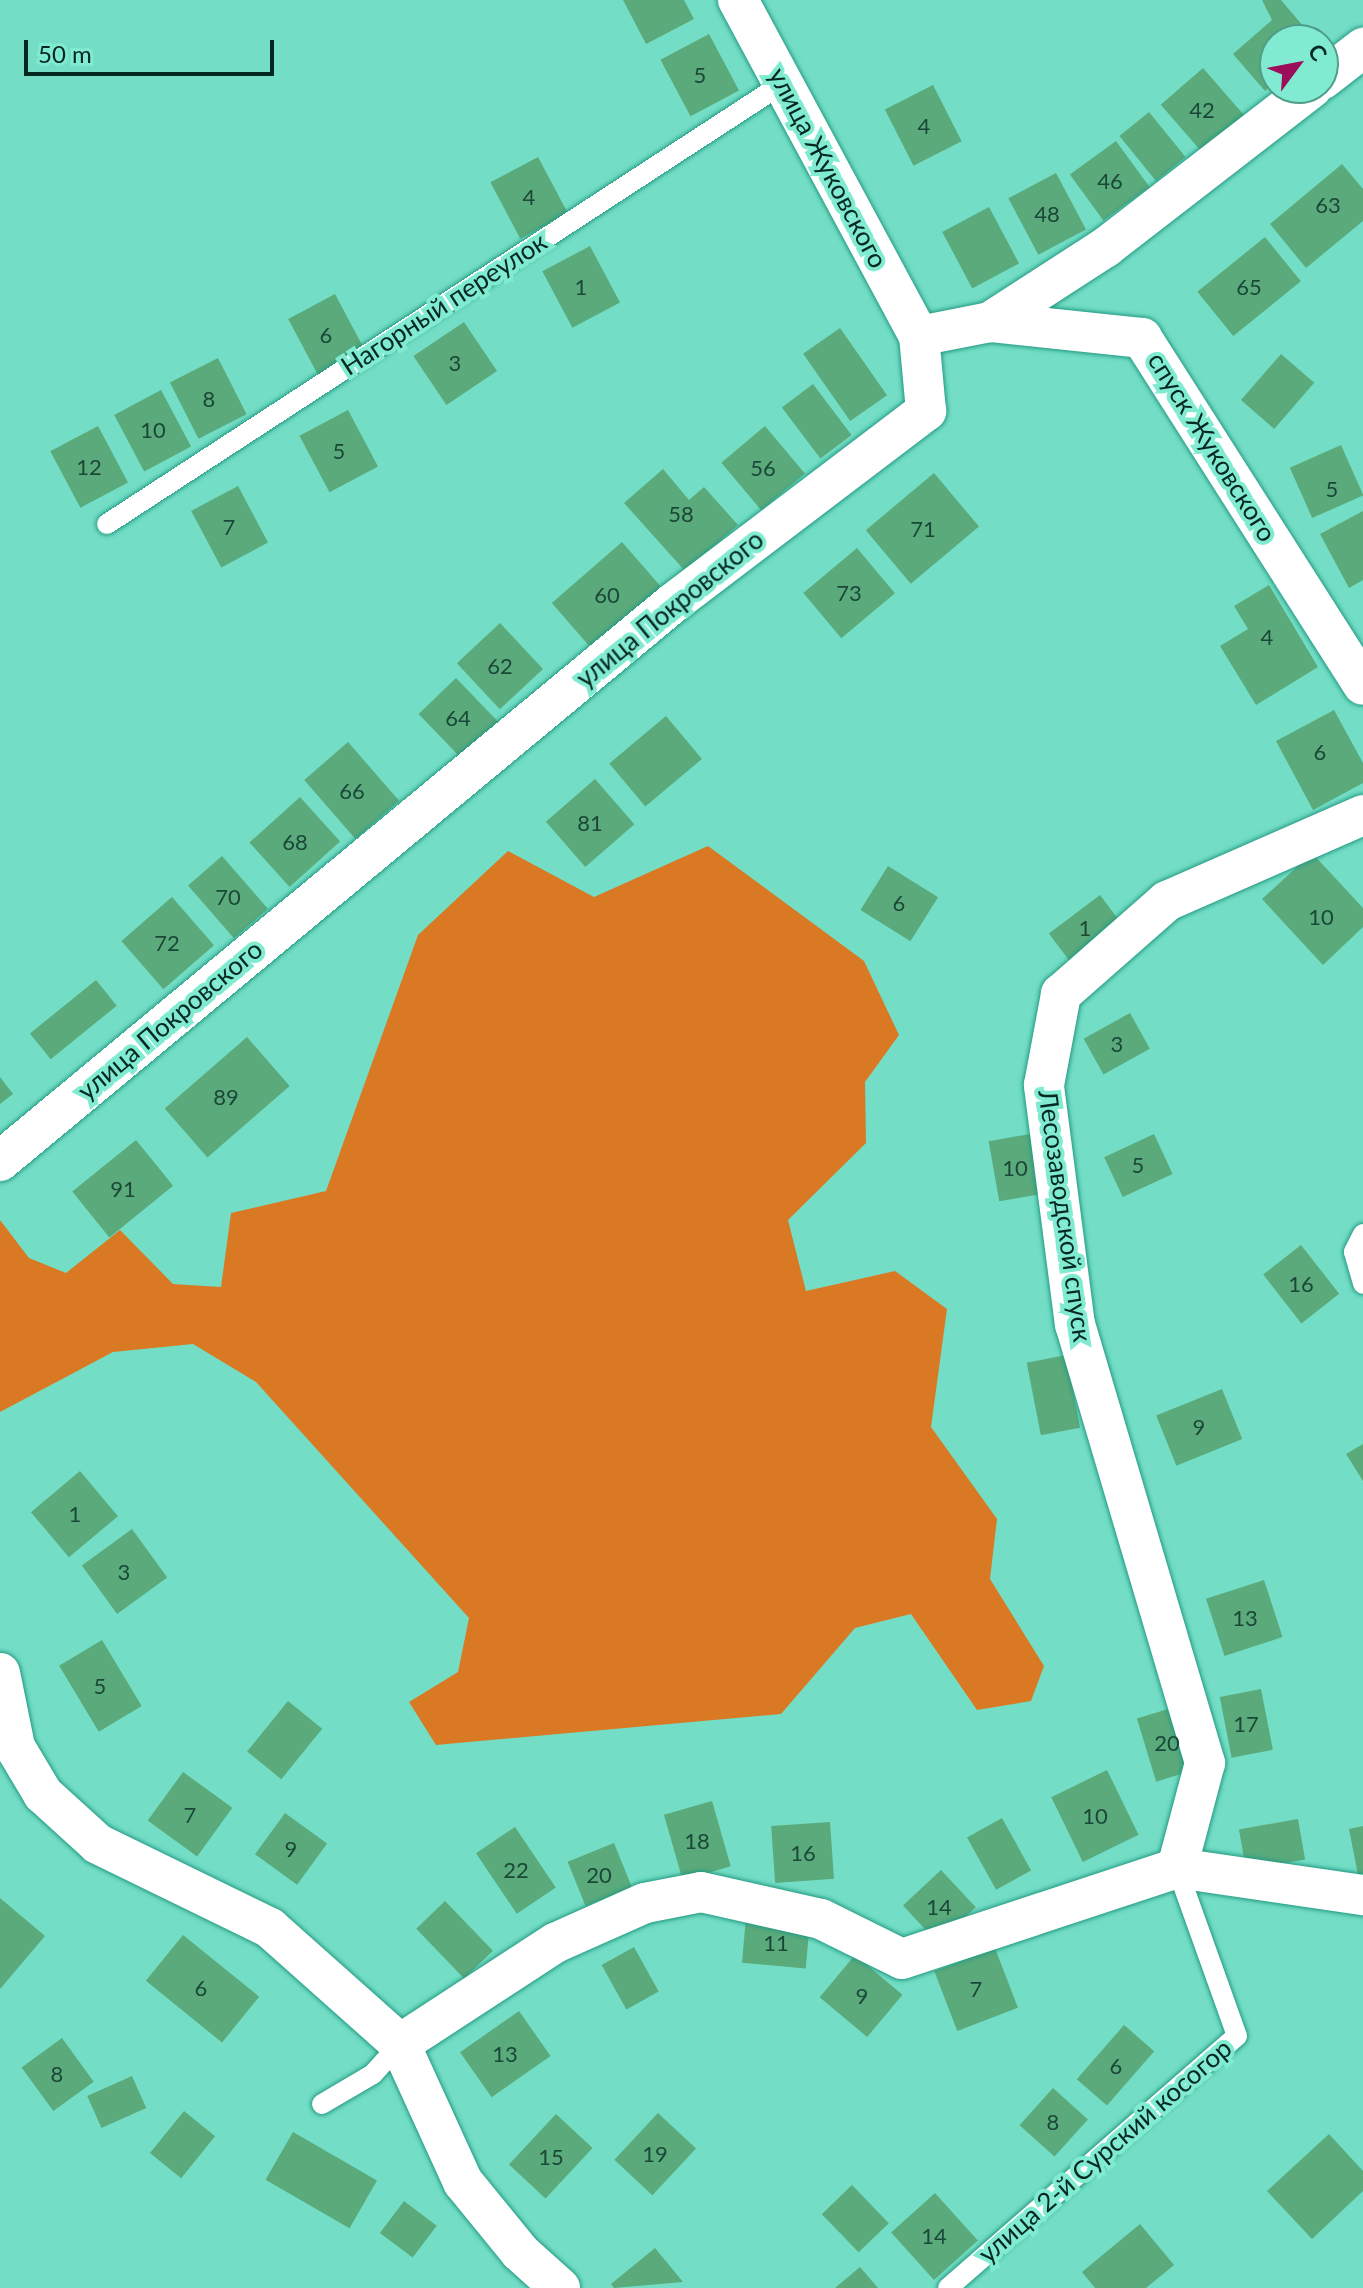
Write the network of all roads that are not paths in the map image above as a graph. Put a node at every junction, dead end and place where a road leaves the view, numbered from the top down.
1 (738, 0) edge
2 (1363, 48) edge
3 (1339, 67) edge
4 (782, 84) junction
5 (1291, 104) edge
6 (990, 322) junction
7 (919, 336) junction
8 (107, 524) dead end
9 (1363, 685) edge
10 (1363, 816) edge
11 (0, 1161) edge
12 (1363, 1234) edge
13 (1363, 1284) edge
14 (0, 1673) edge
15 (1177, 1868) junction
16 (1363, 1895) edge
17 (400, 2044) junction
18 (322, 2104) dead end
19 (560, 2288) edge
20 (948, 2288) edge

1 - 4 street, улица Жуковского
2 - 3 street
4 - 7 street, улица Жуковского
4 - 8 lane, Нагорный переулок
5 - 6 street
6 - 7 street
6 - 9 street, спуск Жуковского
7 - 11 street, улица Покровского
10 - 15 street, Лесозаводской спуск
12 - 13 lane
14 - 17 street
15 - 16 street
15 - 17 street
15 - 20 lane, улица 2-й Сурский косогор
17 - 18 lane
17 - 19 street

